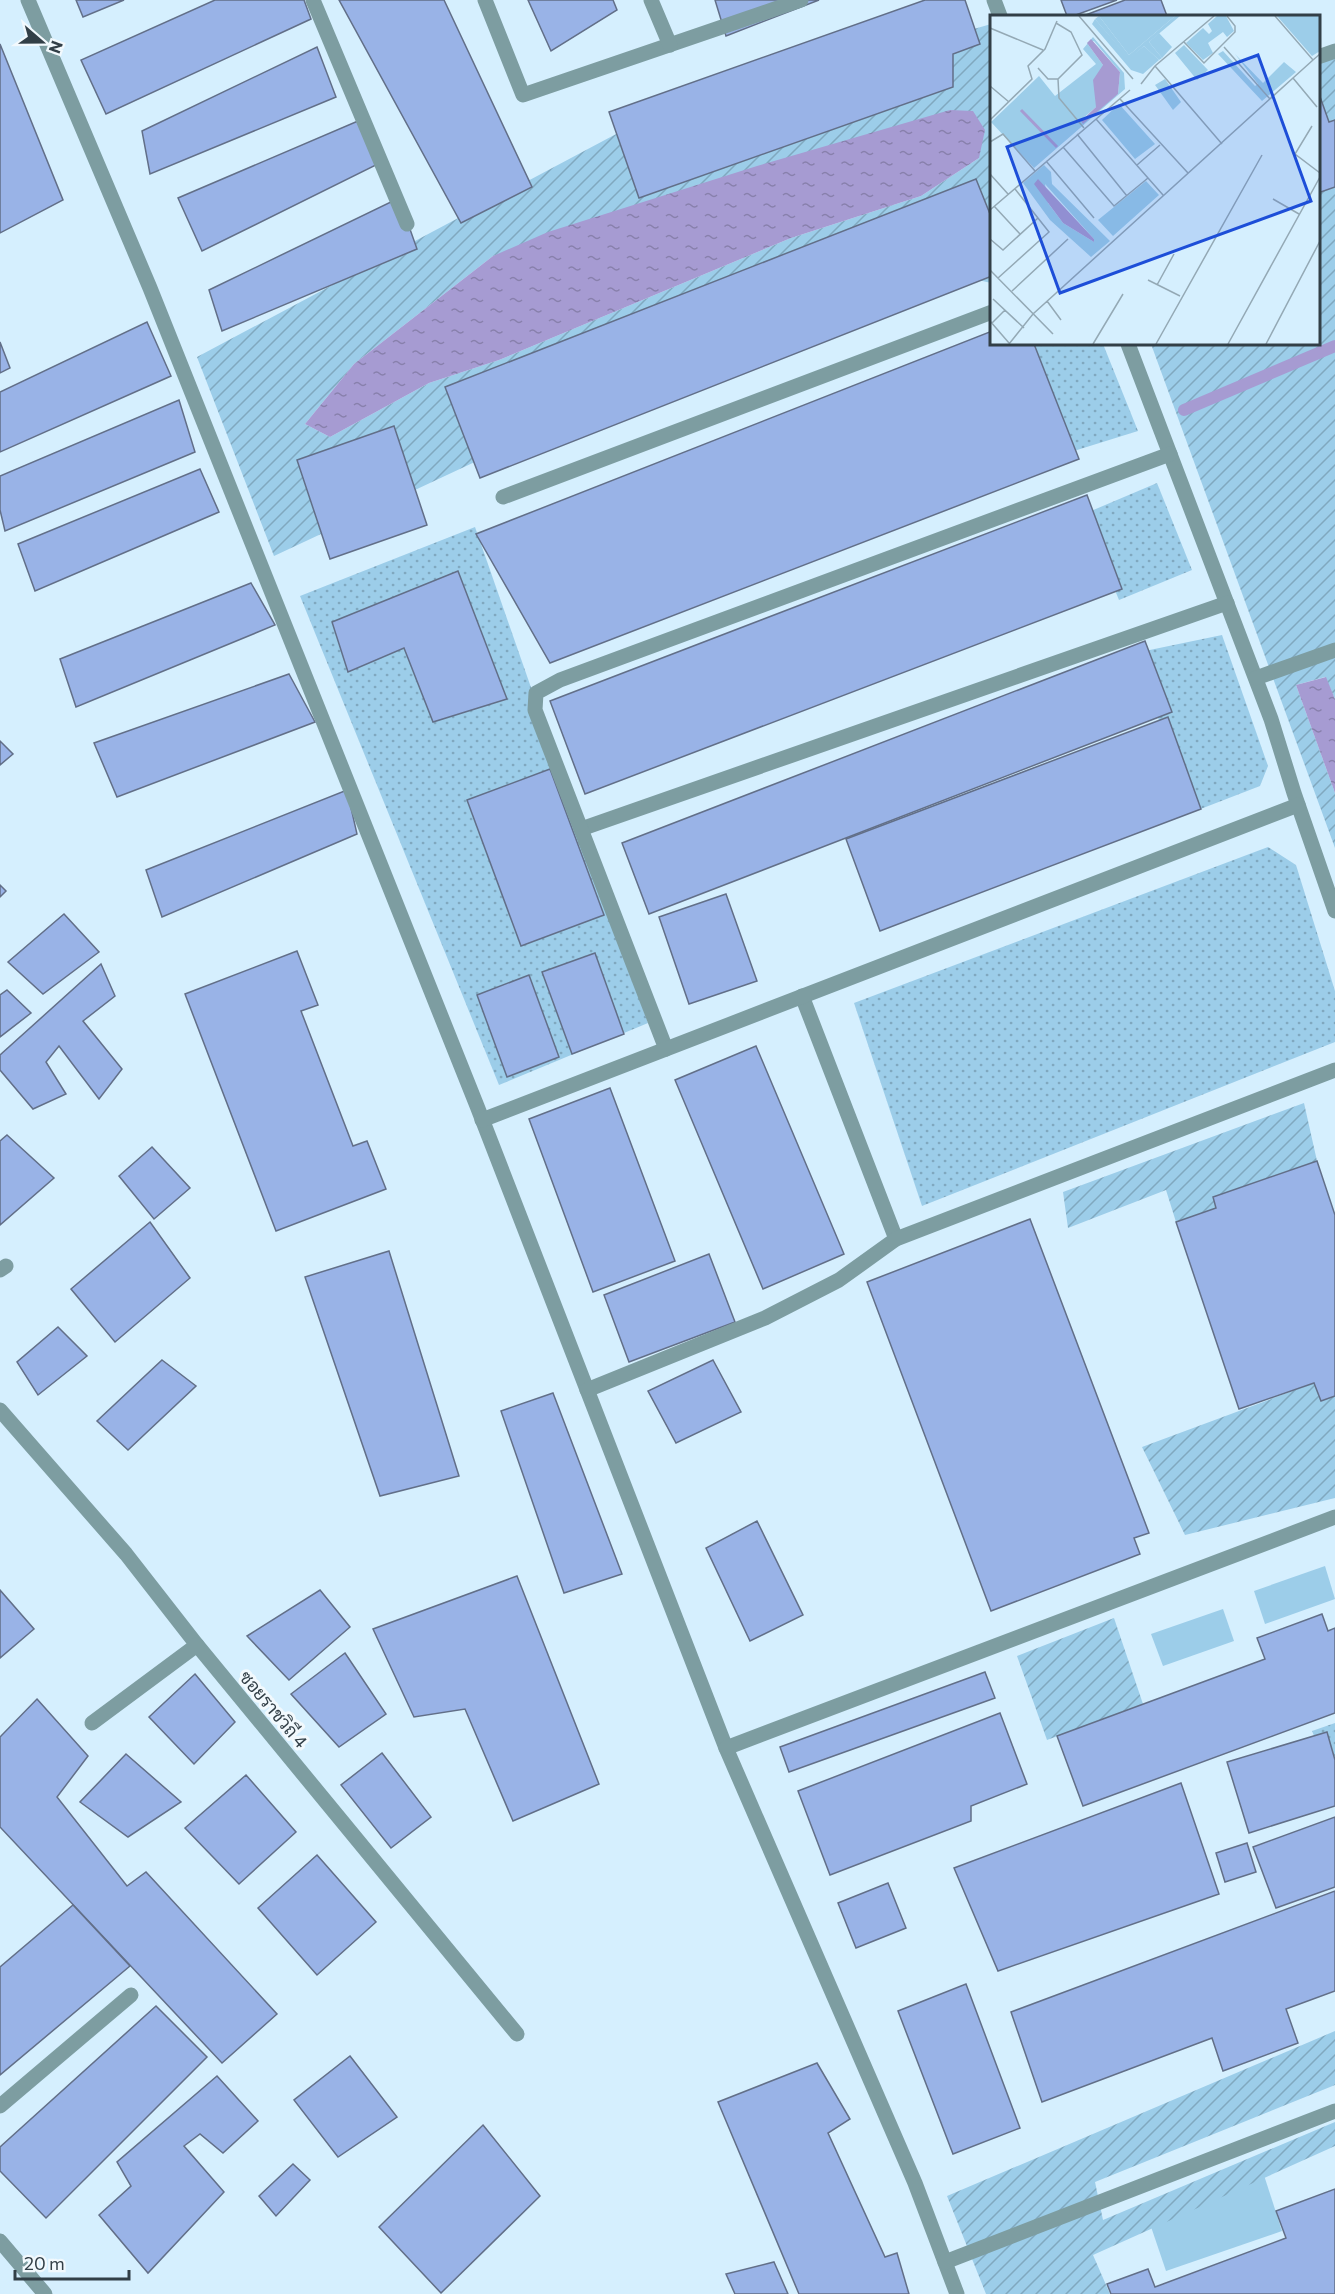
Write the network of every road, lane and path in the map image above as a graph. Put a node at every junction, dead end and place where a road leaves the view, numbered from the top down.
1 (28, 0) edge
2 (313, 0) edge
3 (485, 0) edge
4 (651, 0) edge
5 (801, 0) edge
6 (994, 0) edge
7 (1000, 15) edge
8 (670, 45) junction
9 (1335, 51) edge
10 (1320, 56) edge
11 (407, 224) dead end
12 (990, 313) edge
13 (1128, 345) edge
14 (1170, 454) junction
15 (502, 497) dead end
16 (1227, 603) junction
17 (1335, 650) edge
18 (1256, 678) junction
19 (1298, 805) junction
20 (581, 829) junction
21 (1335, 911) edge
22 (802, 996) junction
23 (666, 1049) junction
24 (1335, 1070) edge
25 (482, 1120) junction
26 (896, 1239) junction
27 (587, 1390) junction
28 (0, 1410) edge
29 (1335, 1517) edge
30 (196, 1645) junction
31 (92, 1724) dead end
32 (726, 1748) junction
33 (131, 1995) dead end
34 (517, 2034) dead end
35 (0, 2106) edge
36 (1335, 2111) edge
37 (0, 2241) edge
38 (945, 2262) junction
39 (45, 2294) edge
40 (957, 2294) edge

1 - 25 street
2 - 11 street
3 - 8 street
4 - 8 street
5 - 8 street
6 - 7 street
9 - 10 street
12 - 15 street
13 - 14 street
14 - 16 street
14 - 20 street
16 - 18 street
16 - 20 street
17 - 18 street
18 - 19 street
19 - 21 street
19 - 22 street
20 - 23 street
22 - 23 street
22 - 26 street
23 - 25 street
24 - 26 street
25 - 27 street
26 - 27 street
27 - 32 street
28 - 30 street, ซอยราชวิถี 4
29 - 32 street
30 - 31 street
30 - 34 street, ซอยราชวิถี 4
32 - 38 street
33 - 35 street
36 - 38 street
37 - 39 street
38 - 40 street

